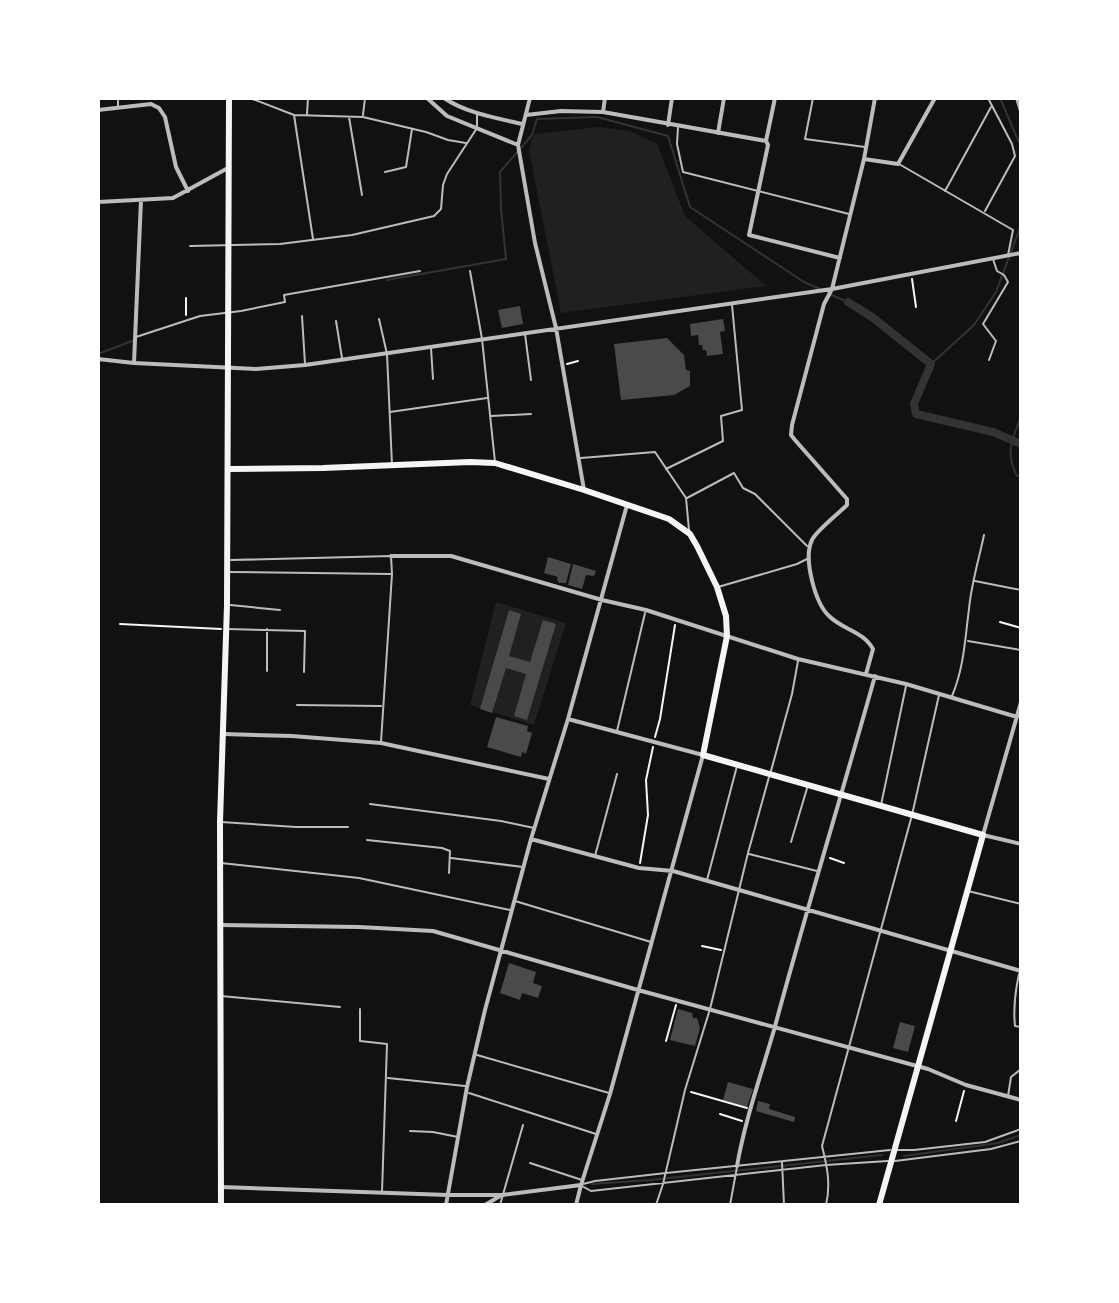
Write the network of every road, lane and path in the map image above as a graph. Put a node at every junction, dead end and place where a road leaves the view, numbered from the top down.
1 (118, 98) edge
2 (153, 98) edge
3 (229, 98) edge
4 (250, 98) edge
5 (308, 98) edge
6 (365, 98) edge
7 (427, 98) edge
8 (444, 98) edge
9 (530, 98) edge
10 (605, 98) edge
11 (672, 98) edge
12 (724, 98) edge
13 (775, 98) edge
14 (813, 98) edge
15 (875, 98) edge
16 (935, 98) edge
17 (988, 98) edge
18 (1017, 98) edge
19 (154, 105) junction
20 (991, 105) junction
21 (118, 108) junction
22 (98, 110) edge
23 (1021, 111) edge
24 (603, 112) junction
25 (477, 113) junction
26 (294, 115) junction
27 (307, 115) junction
28 (526, 115) junction
29 (349, 116) junction
30 (363, 117) junction
31 (522, 124) junction
32 (668, 125) junction
33 (678, 126) junction
34 (412, 128) junction
35 (477, 128) junction
36 (718, 133) junction
37 (766, 141) junction
38 (467, 143) junction
39 (518, 145) junction
40 (866, 148) junction
41 (864, 159) junction
42 (898, 164) junction
43 (230, 167) junction
44 (385, 172) dead end
45 (188, 191) junction
46 (759, 191) junction
47 (945, 191) junction
48 (362, 195) dead end
49 (141, 200) junction
50 (98, 202) edge
51 (985, 212) junction
52 (850, 214) junction
53 (314, 240) junction
54 (228, 245) junction
55 (190, 246) dead end
56 (1021, 253) edge
57 (1008, 255) junction
58 (840, 258) junction
59 (993, 258) junction
60 (420, 271) dead end
61 (470, 271) dead end
62 (911, 273) junction
63 (832, 289) junction
64 (186, 298) dead end
65 (732, 304) junction
66 (916, 307) dead end
67 (228, 312) junction
68 (302, 316) dead end
69 (379, 319) dead end
70 (186, 321) junction
71 (336, 321) dead end
72 (556, 328) junction
73 (525, 333) junction
74 (135, 338) junction
75 (482, 339) junction
76 (431, 348) junction
77 (387, 354) junction
78 (98, 359) edge
79 (342, 360) junction
80 (989, 360) dead end
81 (578, 361) dead end
82 (134, 363) junction
83 (305, 365) junction
84 (562, 365) junction
85 (227, 367) junction
86 (433, 379) dead end
87 (531, 380) dead end
88 (488, 398) junction
89 (390, 412) junction
90 (531, 414) dead end
91 (490, 416) junction
92 (580, 458) junction
93 (495, 463) junction
94 (392, 466) junction
95 (228, 469) junction
96 (666, 469) junction
97 (584, 490) junction
98 (686, 498) junction
99 (627, 505) junction
100 (690, 534) junction
101 (984, 535) dead end
102 (809, 548) junction
103 (391, 556) junction
104 (808, 558) junction
105 (227, 559) junction
106 (227, 571) junction
107 (392, 574) junction
108 (975, 581) junction
109 (717, 587) junction
110 (1021, 590) edge
111 (602, 600) junction
112 (227, 605) junction
113 (280, 610) dead end
114 (646, 610) junction
115 (675, 620) junction
116 (1000, 622) dead end
117 (120, 624) dead end
118 (1021, 628) edge
119 (226, 629) junction
120 (267, 629) junction
121 (727, 636) junction
122 (966, 640) junction
123 (1021, 650) edge
124 (798, 659) junction
125 (267, 671) dead end
126 (304, 672) dead end
127 (866, 674) junction
128 (875, 676) junction
129 (906, 684) junction
130 (940, 694) junction
131 (952, 697) junction
132 (1021, 702) edge
133 (297, 705) dead end
134 (382, 706) junction
135 (1017, 717) junction
136 (568, 719) junction
137 (1021, 722) edge
138 (617, 732) junction
139 (224, 734) junction
140 (654, 741) junction
141 (381, 743) junction
142 (703, 755) junction
143 (737, 765) junction
144 (617, 774) dead end
145 (770, 774) junction
146 (550, 780) junction
147 (808, 784) junction
148 (842, 795) junction
149 (370, 804) dead end
150 (880, 806) junction
151 (912, 815) junction
152 (220, 822) junction
153 (348, 827) dead end
154 (535, 828) junction
155 (983, 835) junction
156 (531, 839) junction
157 (367, 840) dead end
158 (791, 842) dead end
159 (1021, 844) edge
160 (748, 853) junction
161 (823, 855) junction
162 (594, 857) junction
163 (451, 858) junction
164 (220, 863) junction
165 (844, 863) dead end
166 (524, 867) junction
167 (639, 868) junction
168 (673, 871) junction
169 (818, 871) junction
170 (449, 873) dead end
171 (707, 881) junction
172 (740, 890) junction
173 (967, 890) junction
174 (515, 901) junction
175 (1021, 904) edge
176 (512, 911) junction
177 (808, 911) junction
178 (220, 925) junction
179 (880, 932) junction
180 (652, 943) junction
181 (702, 946) dead end
182 (503, 950) junction
183 (724, 950) junction
184 (949, 952) junction
185 (1020, 971) edge
186 (638, 990) junction
187 (220, 995) junction
188 (677, 1000) junction
189 (340, 1007) dead end
190 (360, 1009) dead end
191 (710, 1009) junction
192 (774, 1027) junction
193 (1021, 1027) edge
194 (666, 1041) dead end
195 (850, 1048) junction
196 (474, 1054) junction
197 (1021, 1063) edge
198 (918, 1067) junction
199 (387, 1077) junction
200 (966, 1085) junction
201 (467, 1089) junction
202 (685, 1090) junction
203 (610, 1094) junction
204 (1008, 1097) junction
205 (1021, 1100) edge
206 (752, 1109) junction
207 (720, 1114) dead end
208 (956, 1121) dead end
209 (748, 1123) junction
210 (523, 1125) dead end
211 (1021, 1129) edge
212 (410, 1131) dead end
213 (597, 1134) junction
214 (459, 1137) junction
215 (1021, 1141) edge
216 (894, 1150) junction
217 (824, 1156) junction
218 (782, 1160) junction
219 (891, 1161) junction
220 (530, 1163) dead end
221 (826, 1165) junction
222 (737, 1166) junction
223 (782, 1171) junction
224 (666, 1173) junction
225 (736, 1176) junction
226 (581, 1183) junction
227 (663, 1184) junction
228 (221, 1187) junction
229 (382, 1193) junction
230 (448, 1195) junction
231 (502, 1195) junction
232 (221, 1205) edge
233 (446, 1205) edge
234 (485, 1205) edge
235 (500, 1205) edge
236 (576, 1205) edge
237 (656, 1205) edge
238 (730, 1205) edge
239 (784, 1205) edge
240 (826, 1205) edge
241 (879, 1205) edge

1 - 21 lane
2 - 19 lane
3 - 43 main road
4 - 26 lane
5 - 27 lane
6 - 30 lane
7 - 35 street
8 - 25 street
9 - 28 street
10 - 24 street
11 - 32 street
12 - 36 street
13 - 37 street
14 - 40 lane
15 - 40 street
16 - 42 street
17 - 20 lane
18 - 23 street
19 - 21 street
19 - 45 street
20 - 47 lane
20 - 51 lane
21 - 22 street
24 - 28 street
24 - 32 street
25 - 31 street
25 - 35 lane
26 - 27 lane
26 - 53 lane
27 - 29 lane
28 - 31 street
29 - 30 lane
29 - 48 lane
30 - 34 lane
31 - 39 street
32 - 33 street
33 - 36 street
33 - 46 lane
34 - 38 lane
34 - 44 lane
35 - 38 lane
35 - 39 street
36 - 37 street
37 - 46 street
38 - 53 lane
39 - 72 street
40 - 41 street
41 - 42 street
41 - 52 street
42 - 47 lane
43 - 45 street
43 - 54 main road
45 - 49 street
46 - 52 lane
46 - 58 street
47 - 51 lane
49 - 50 street
49 - 74 street
51 - 57 lane
52 - 58 street
53 - 54 lane
54 - 55 lane
54 - 67 main road
56 - 57 street
57 - 59 street
58 - 63 street
59 - 62 street
59 - 80 lane
60 - 67 lane
61 - 75 lane
62 - 63 street
62 - 66 path
63 - 65 street
63 - 102 street
64 - 70 path
65 - 72 street
65 - 96 lane
67 - 70 lane
67 - 85 main road
68 - 83 lane
69 - 77 lane
70 - 74 lane
71 - 79 lane
72 - 73 street
72 - 84 street
73 - 75 street
73 - 87 lane
74 - 82 street
75 - 76 street
75 - 88 lane
76 - 77 street
76 - 86 lane
77 - 79 street
77 - 89 lane
78 - 82 street
79 - 83 street
81 - 84 path
82 - 85 street
83 - 85 street
84 - 92 street
85 - 95 main road
88 - 89 lane
88 - 91 lane
89 - 94 lane
90 - 91 lane
91 - 93 lane
92 - 96 lane
92 - 97 street
93 - 94 main road
93 - 97 main road
94 - 95 main road
95 - 105 main road
96 - 98 lane
97 - 99 main road
98 - 100 lane
98 - 102 lane
99 - 100 main road
99 - 111 street
100 - 109 main road
101 - 108 lane
102 - 104 street
103 - 105 lane
103 - 107 lane
103 - 111 street
104 - 109 lane
104 - 127 street
105 - 106 main road
106 - 107 lane
106 - 112 main road
107 - 134 lane
108 - 110 lane
108 - 122 lane
109 - 121 main road
111 - 114 street
111 - 136 street
112 - 113 lane
112 - 119 main road
114 - 115 street
114 - 138 lane
115 - 121 street
115 - 140 path
116 - 118 path
117 - 119 path
119 - 120 lane
119 - 139 main road
120 - 125 lane
120 - 126 lane
121 - 124 street
121 - 142 main road
122 - 123 lane
122 - 131 lane
124 - 127 street
124 - 145 lane
127 - 128 street
128 - 129 street
128 - 148 street
129 - 130 street
129 - 150 lane
130 - 131 street
130 - 151 lane
131 - 135 street
132 - 135 street
133 - 134 lane
134 - 141 lane
135 - 137 lane
135 - 155 street
136 - 138 street
136 - 146 street
138 - 140 street
139 - 141 street
139 - 152 main road
140 - 142 street
140 - 167 path
141 - 146 street
142 - 143 main road
142 - 168 street
143 - 145 main road
143 - 171 lane
144 - 162 lane
145 - 147 main road
145 - 160 lane
146 - 154 street
147 - 148 main road
147 - 158 lane
148 - 150 main road
148 - 161 street
149 - 154 lane
150 - 151 main road
151 - 155 main road
151 - 179 lane
152 - 153 lane
152 - 164 main road
154 - 156 street
155 - 159 street
155 - 173 main road
156 - 162 street
156 - 166 street
157 - 163 lane
160 - 169 lane
160 - 172 lane
161 - 165 path
161 - 169 street
162 - 167 street
163 - 166 lane
163 - 170 lane
164 - 176 lane
164 - 178 main road
166 - 174 street
167 - 168 street
168 - 171 street
168 - 180 street
169 - 177 street
171 - 172 street
172 - 177 street
172 - 183 lane
173 - 175 lane
173 - 184 main road
174 - 176 street
174 - 180 lane
176 - 182 street
177 - 179 street
177 - 192 street
178 - 182 street
178 - 187 main road
179 - 184 street
179 - 195 lane
180 - 186 street
181 - 183 path
182 - 186 street
182 - 196 street
183 - 191 lane
184 - 185 street
184 - 198 main road
185 - 193 lane
186 - 188 street
186 - 203 street
187 - 189 lane
187 - 228 main road
188 - 191 street
188 - 194 path
190 - 199 lane
191 - 192 street
191 - 202 lane
192 - 195 street
192 - 206 street
195 - 198 street
195 - 217 lane
196 - 201 street
196 - 203 lane
197 - 204 lane
198 - 200 street
198 - 216 main road
199 - 201 lane
199 - 229 lane
200 - 204 street
200 - 208 path
201 - 213 lane
201 - 214 street
202 - 206 path
202 - 224 lane
203 - 213 street
204 - 205 street
206 - 209 street
207 - 209 path
209 - 222 street
210 - 231 lane
211 - 216 lane
212 - 214 lane
213 - 226 street
214 - 230 street
215 - 219 lane
216 - 217 lane
216 - 219 main road
217 - 218 lane
217 - 221 lane
218 - 222 lane
218 - 223 lane
219 - 221 lane
219 - 241 main road
220 - 226 lane
221 - 223 lane
221 - 240 lane
222 - 224 lane
222 - 225 lane
223 - 225 lane
223 - 239 lane
224 - 226 lane
224 - 227 lane
225 - 227 lane
225 - 238 lane
226 - 227 lane
226 - 231 street
226 - 236 street
227 - 237 lane
228 - 229 street
228 - 232 main road
229 - 230 street
230 - 231 street
230 - 233 street
231 - 234 street
231 - 235 lane

